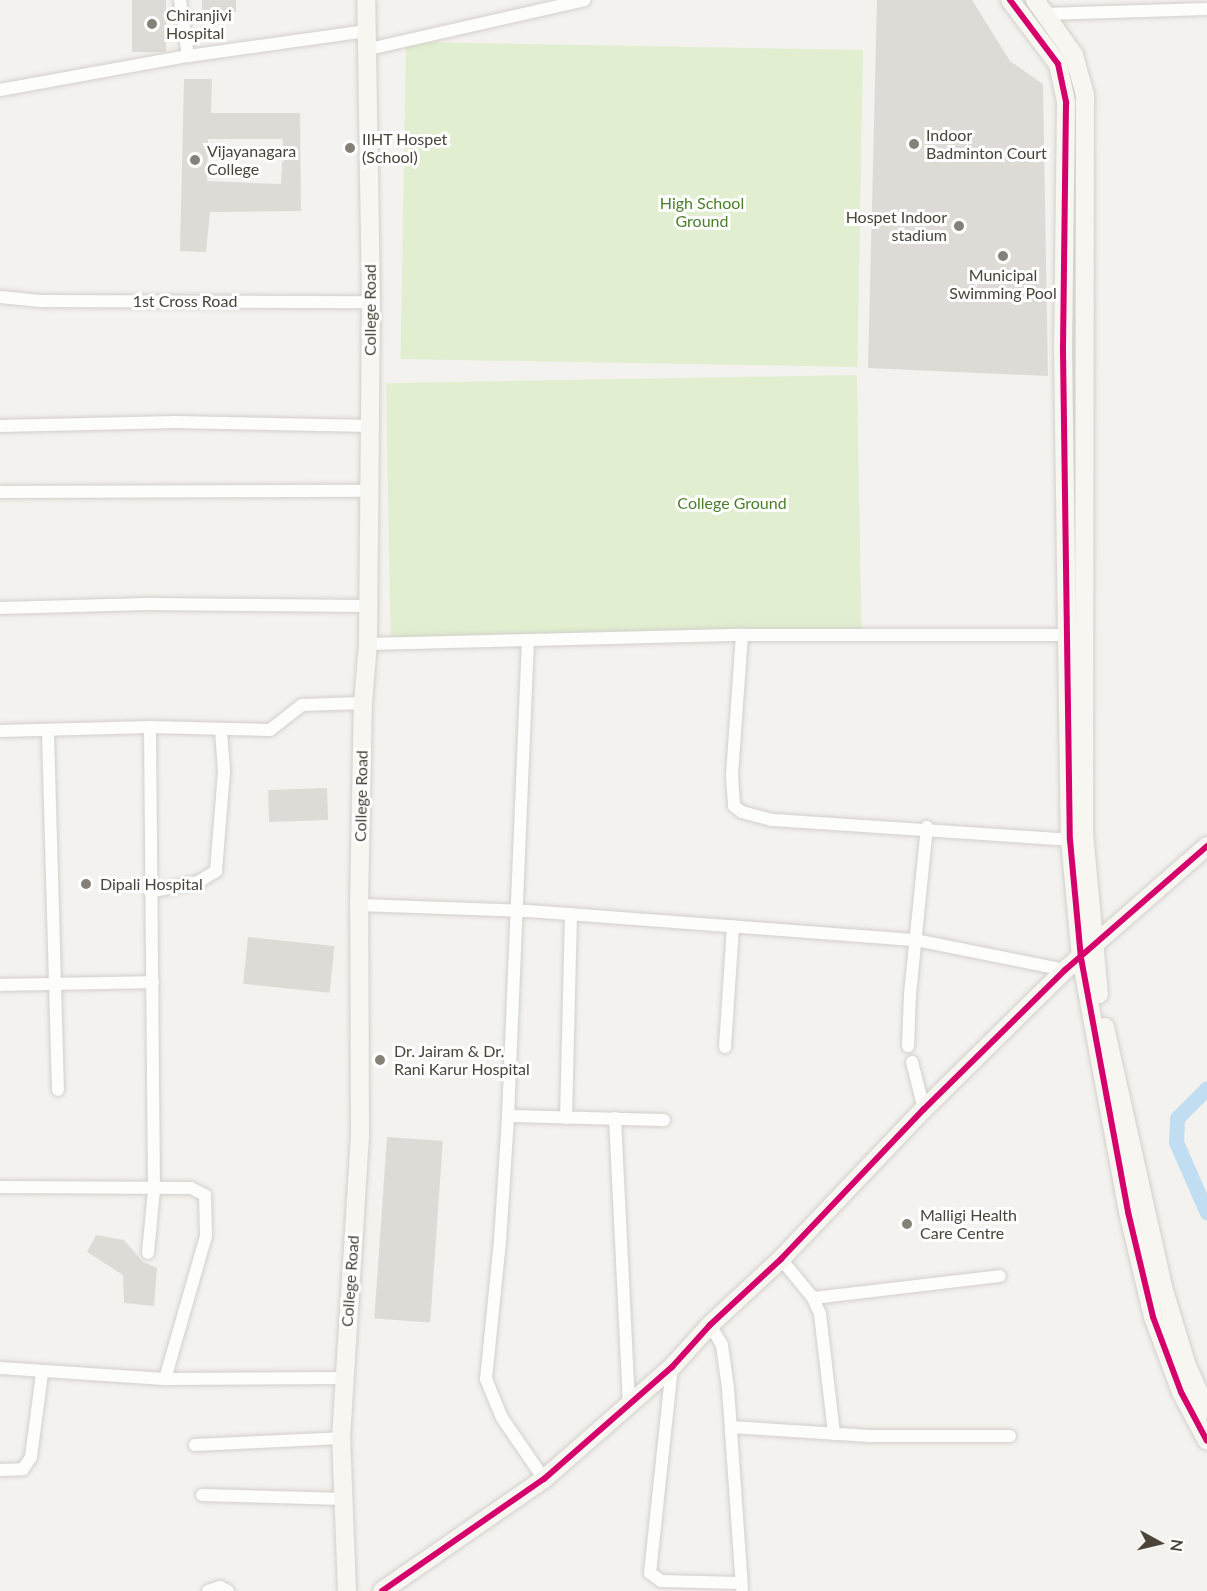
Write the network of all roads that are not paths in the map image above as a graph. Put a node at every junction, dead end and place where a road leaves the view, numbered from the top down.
1 (180, 0) edge
2 (366, 0) edge
3 (585, 0) edge
4 (1011, 0) edge
5 (1040, 7) edge
6 (1207, 9) edge
7 (368, 40) junction
8 (188, 56) junction
9 (0, 90) edge
10 (0, 297) edge
11 (371, 302) junction
12 (0, 426) edge
13 (370, 426) junction
14 (369, 491) junction
15 (0, 492) edge
16 (367, 606) junction
17 (0, 608) edge
18 (742, 635) junction
19 (1076, 635) junction
20 (528, 640) junction
21 (368, 644) junction
22 (363, 703) junction
23 (150, 727) junction
24 (0, 731) edge
25 (220, 731) junction
26 (48, 733) junction
27 (927, 827) junction
28 (1070, 840) junction
29 (1207, 846) edge
30 (150, 892) junction
31 (359, 905) junction
32 (514, 911) junction
33 (571, 914) junction
34 (733, 926) junction
35 (916, 940) junction
36 (1095, 945) junction
37 (1081, 958) junction
38 (1065, 970) junction
39 (153, 982) junction
40 (56, 983) junction
41 (0, 985) edge
42 (908, 1046) dead end
43 (725, 1047) dead end
44 (912, 1062) dead end
45 (58, 1090) dead end
46 (924, 1109) junction
47 (507, 1116) junction
48 (566, 1118) junction
49 (615, 1118) junction
50 (664, 1120) dead end
51 (0, 1187) edge
52 (154, 1189) junction
53 (148, 1253) dead end
54 (781, 1259) junction
55 (1000, 1276) dead end
56 (813, 1298) junction
57 (710, 1325) junction
58 (672, 1367) junction
59 (0, 1368) edge
60 (42, 1372) junction
61 (343, 1378) junction
62 (165, 1379) junction
63 (629, 1404) junction
64 (1207, 1410) edge
65 (731, 1427) junction
66 (834, 1434) junction
67 (1010, 1436) dead end
68 (341, 1438) junction
69 (1207, 1441) edge
70 (195, 1445) dead end
71 (0, 1470) edge
72 (544, 1479) junction
73 (202, 1496) dead end
74 (344, 1499) junction
75 (742, 1587) edge
76 (347, 1590) edge
77 (208, 1591) edge
78 (228, 1591) edge
79 (382, 1591) edge

1 - 8 street
2 - 7 street, College Road
3 - 7 street
4 - 19 street
5 - 6 street
5 - 19 street
7 - 8 street
7 - 11 street, College Road
8 - 9 street
10 - 11 street, 1st Cross Road
11 - 13 street, College Road
12 - 13 street
13 - 14 street, College Road
14 - 15 street
14 - 16 street, College Road
16 - 17 street
16 - 21 street, College Road
18 - 19 street
18 - 20 street
18 - 27 street
19 - 28 street
19 - 36 street
20 - 21 street
20 - 32 street
21 - 22 street, College Road
22 - 25 street
22 - 31 street, College Road
23 - 25 street
23 - 26 street
23 - 30 street
24 - 26 street
25 - 30 street
26 - 40 street
27 - 28 street
27 - 35 street
28 - 37 street
29 - 36 street
30 - 39 street
31 - 32 street
31 - 61 street, College Road
32 - 33 street
32 - 47 street
33 - 34 street
33 - 48 street
34 - 35 street
34 - 43 street
35 - 38 street
35 - 42 street
36 - 37 street
36 - 64 street
37 - 38 street
37 - 69 street
38 - 46 street
39 - 40 street
39 - 52 street
40 - 41 street
40 - 45 street
44 - 46 street
46 - 54 street
47 - 48 street
47 - 72 street
48 - 49 street
49 - 50 street
49 - 63 street
51 - 52 street
52 - 53 street
52 - 62 street
54 - 56 street
54 - 57 street
55 - 56 street
56 - 66 street
57 - 58 street
57 - 65 street
58 - 63 street
58 - 75 street
59 - 60 street
60 - 62 street
60 - 71 street
61 - 62 street
61 - 68 street, College Road
63 - 72 street
65 - 66 street
65 - 75 street
66 - 67 street
68 - 70 street
68 - 74 street, College Road
72 - 79 street
73 - 74 street
74 - 76 street, College Road
77 - 78 street

